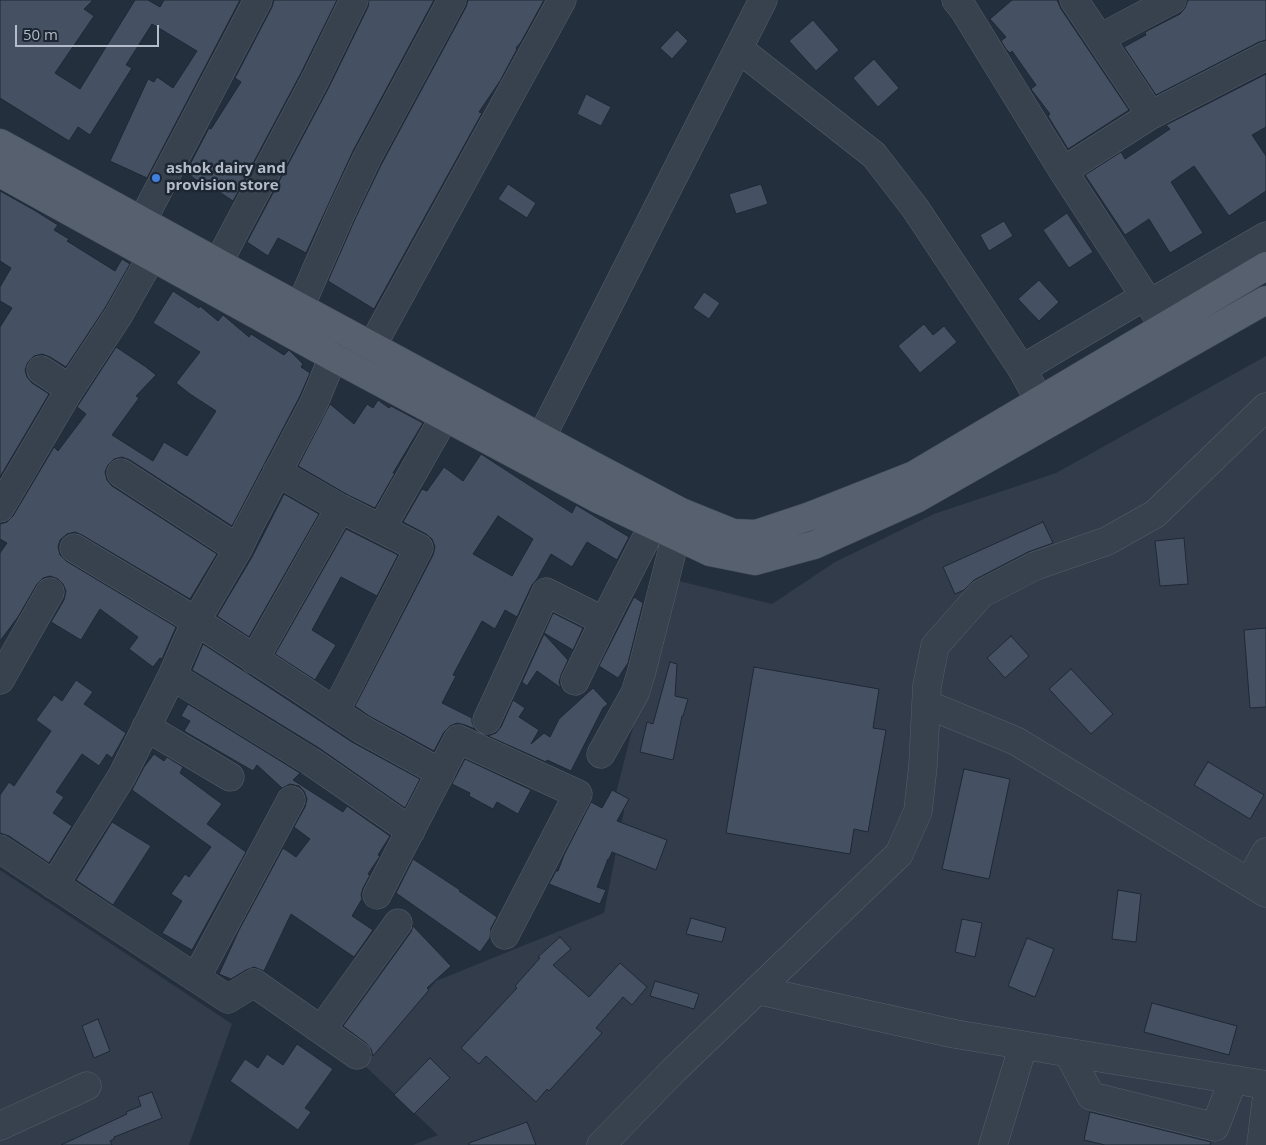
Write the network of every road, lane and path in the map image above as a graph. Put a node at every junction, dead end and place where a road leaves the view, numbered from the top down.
1 (258, 0) edge
2 (354, 0) edge
3 (452, 0) edge
4 (562, 0) edge
5 (763, 0) edge
6 (956, 0) edge
7 (1074, 0) edge
8 (1172, 0) edge
9 (1100, 38) junction
10 (739, 49) junction
11 (1266, 56) edge
12 (1151, 115) junction
13 (0, 143) edge
14 (1063, 171) junction
15 (0, 173) edge
16 (142, 221) junction
17 (1266, 236) edge
18 (152, 256) junction
19 (218, 263) junction
20 (1266, 266) edge
21 (1147, 299) junction
22 (1266, 300) edge
23 (300, 307) junction
24 (1164, 326) junction
25 (372, 346) junction
26 (333, 357) junction
27 (1022, 369) junction
28 (41, 370) dead end
29 (70, 389) junction
30 (1039, 400) junction
31 (1266, 407) edge
32 (445, 416) junction
33 (541, 438) junction
34 (277, 472) junction
35 (121, 473) dead end
36 (0, 508) edge
37 (340, 508) junction
38 (380, 529) junction
39 (664, 531) junction
40 (74, 548) dead end
41 (238, 549) junction
42 (50, 592) dead end
43 (196, 621) junction
44 (604, 621) junction
45 (254, 660) junction
46 (172, 676) junction
47 (0, 680) edge
48 (575, 682) dead end
49 (926, 704) junction
50 (335, 712) junction
51 (487, 720) dead end
52 (146, 727) junction
53 (601, 754) dead end
54 (441, 773) junction
55 (230, 777) dead end
56 (291, 800) dead end
57 (411, 831) junction
58 (0, 849) edge
59 (1266, 852) edge
60 (54, 885) junction
61 (1257, 887) edge
62 (377, 896) dead end
63 (398, 923) dead end
64 (505, 935) dead end
65 (196, 978) junction
66 (757, 990) junction
67 (321, 1030) junction
68 (1023, 1046) junction
69 (1068, 1053) junction
70 (358, 1055) dead end
71 (1233, 1080) junction
72 (1266, 1085) edge
73 (87, 1086) dead end
74 (1266, 1103) edge
75 (0, 1126) edge
76 (601, 1145) edge
77 (993, 1145) edge
78 (1261, 1145) edge

1 - 16 street
2 - 19 street
3 - 23 street
4 - 25 street
5 - 10 street
6 - 14 street
7 - 9 street
8 - 9 street
9 - 12 street
10 - 27 street
10 - 33 street
11 - 12 street
12 - 14 street
13 - 16 main road
14 - 21 street
15 - 18 main road
16 - 19 main road
17 - 21 street
18 - 26 main road
18 - 29 street
19 - 23 main road
20 - 24 main road
21 - 24 street
21 - 27 street
22 - 39 main road
23 - 25 main road
24 - 30 main road
25 - 33 main road
26 - 32 main road
26 - 34 street
27 - 30 street
28 - 29 street
29 - 36 street
30 - 33 main road
31 - 49 street
32 - 38 street
32 - 39 main road
34 - 37 street
34 - 41 street
35 - 41 street
37 - 38 street
37 - 45 street
38 - 50 street
39 - 44 street
39 - 53 street
40 - 43 street
41 - 43 street
42 - 47 street
43 - 45 street
43 - 46 street
44 - 48 street
44 - 51 street
45 - 50 street
46 - 52 street
46 - 57 street
49 - 61 street
49 - 66 street
50 - 54 street
52 - 55 street
52 - 60 street
54 - 57 street
54 - 64 street
56 - 65 street
57 - 62 street
58 - 60 street
59 - 61 street
60 - 65 street
63 - 67 street
65 - 67 street
66 - 68 street
66 - 76 street
67 - 70 street
68 - 69 street
68 - 77 street
69 - 71 street
69 - 71 street
71 - 72 street
73 - 75 street
74 - 78 street

